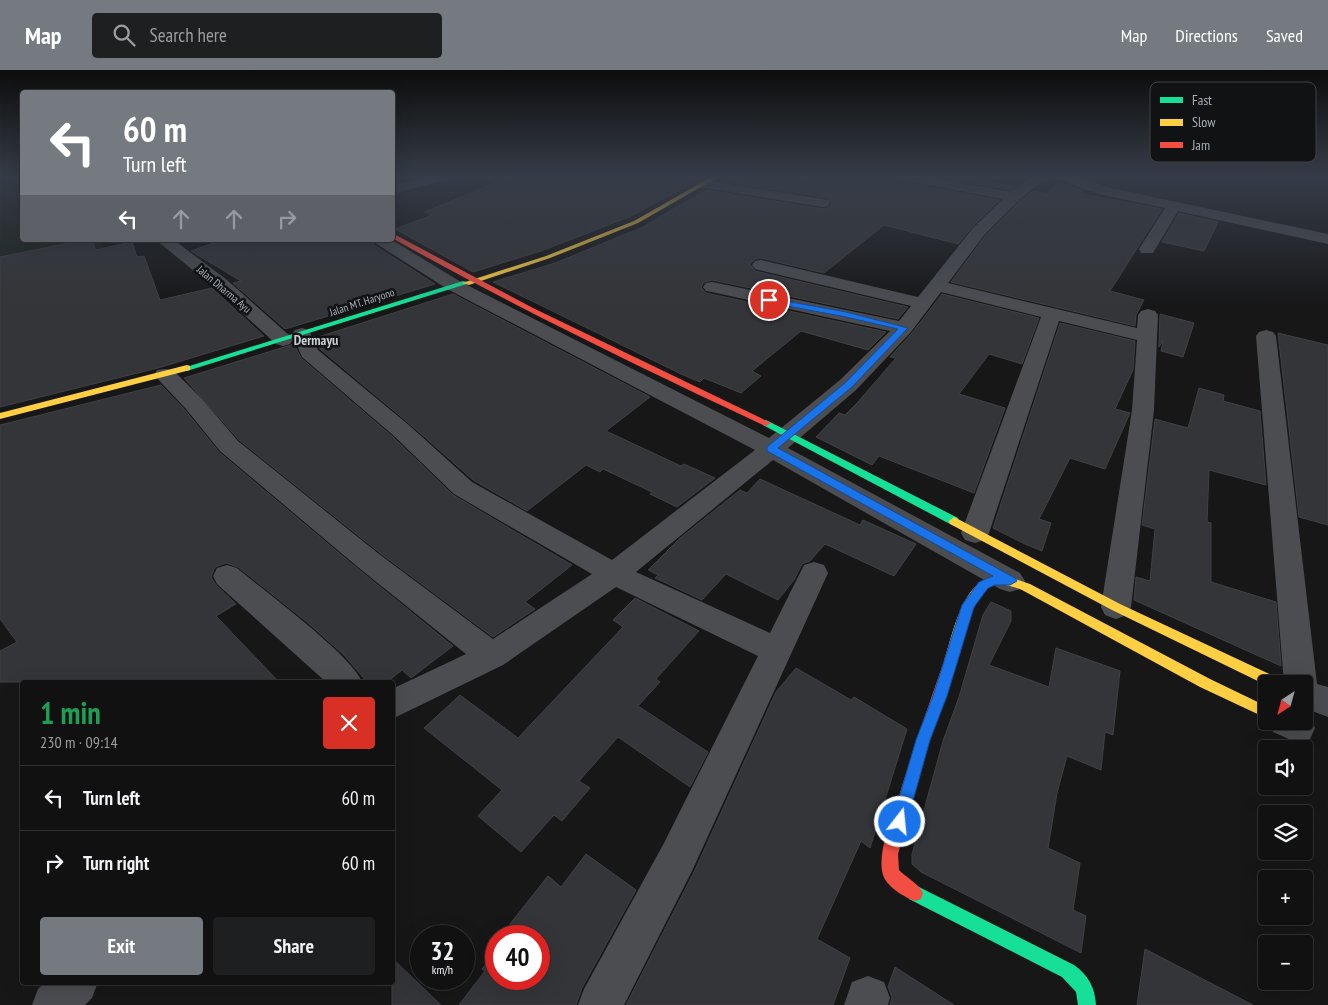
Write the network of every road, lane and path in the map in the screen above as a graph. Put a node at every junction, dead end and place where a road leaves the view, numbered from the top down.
1 (640, 220) edge
2 (991, 220) edge
3 (1165, 220) edge
4 (1236, 220) edge
5 (395, 237) edge
6 (1328, 240) edge
7 (167, 242) edge
8 (385, 242) edge
9 (1147, 249) dead end
10 (761, 265) dead end
11 (463, 283) junction
12 (937, 286) junction
13 (712, 287) dead end
14 (924, 304) junction
15 (1052, 313) junction
16 (904, 328) junction
17 (1266, 336) dead end
18 (292, 338) junction
19 (165, 375) junction
20 (0, 416) edge
21 (780, 442) junction
22 (975, 532) junction
23 (814, 573) dead end
24 (614, 574) junction
25 (227, 576) dead end
26 (1010, 581) junction
27 (1116, 607) junction
28 (778, 651) junction
29 (492, 656) junction
30 (1258, 675) edge
31 (1300, 675) edge
32 (344, 680) edge
33 (1313, 697) edge
34 (1328, 702) edge
35 (395, 704) edge
36 (1258, 708) edge
37 (73, 985) edge
38 (54, 1005) edge
39 (600, 1005) edge
40 (1087, 1005) edge

1 - 11 street, Jalan MT. Haryono
2 - 12 street
3 - 9 street
4 - 6 street
5 - 11 street
7 - 18 street, Jalan Dharma Ayu
8 - 11 street
10 - 14 street
11 - 18 street, Jalan MT. Haryono
11 - 21 street
12 - 14 street
12 - 15 street
13 - 16 street
14 - 16 street
15 - 22 street
15 - 27 street
16 - 21 street
17 - 31 street
18 - 19 street, Jalan MT. Haryono
18 - 24 street
19 - 20 street, Jalan MT. Haryono
19 - 29 street
21 - 22 street
21 - 24 street
21 - 26 street
22 - 27 street
23 - 28 street
24 - 28 street
24 - 29 street
25 - 32 street
26 - 36 street
26 - 40 street
27 - 30 street
28 - 39 street
29 - 35 street
33 - 34 street
37 - 38 street

